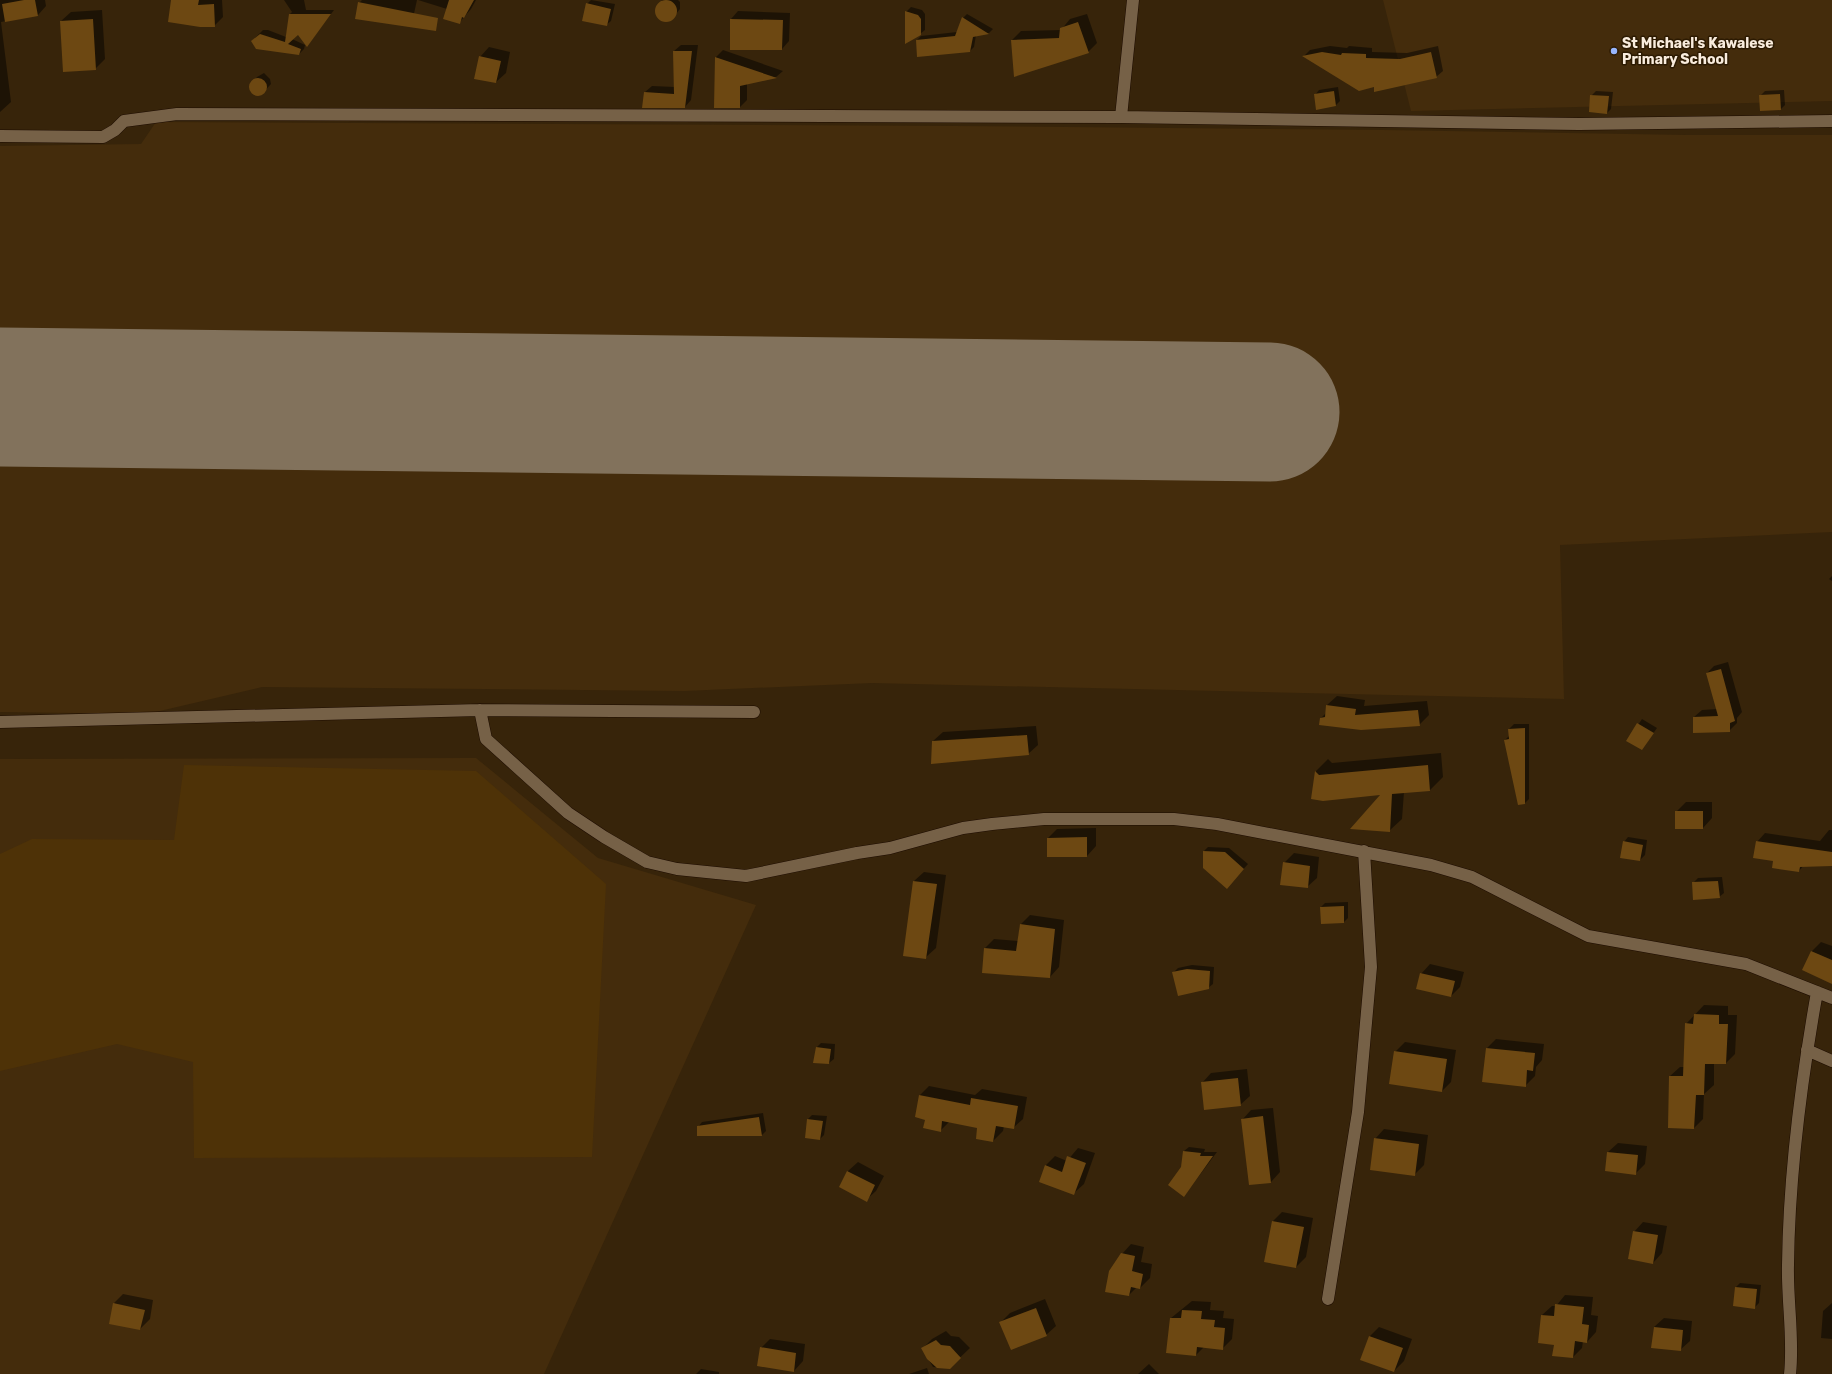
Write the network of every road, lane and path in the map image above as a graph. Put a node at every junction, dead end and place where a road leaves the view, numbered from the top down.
1 (1133, 0) edge
2 (1121, 117) junction
3 (1832, 121) edge
4 (0, 136) edge
5 (480, 710) junction
6 (754, 712) dead end
7 (0, 722) edge
8 (1364, 851) junction
9 (1817, 992) junction
10 (1832, 998) edge
11 (1807, 1050) junction
12 (1832, 1061) edge
13 (1328, 1299) dead end
14 (1790, 1374) edge

1 - 2 street
2 - 3 street
2 - 4 street
5 - 6 street
5 - 7 street
5 - 8 street
8 - 9 street
8 - 13 street
9 - 10 street
9 - 11 street
11 - 12 street
11 - 14 street

